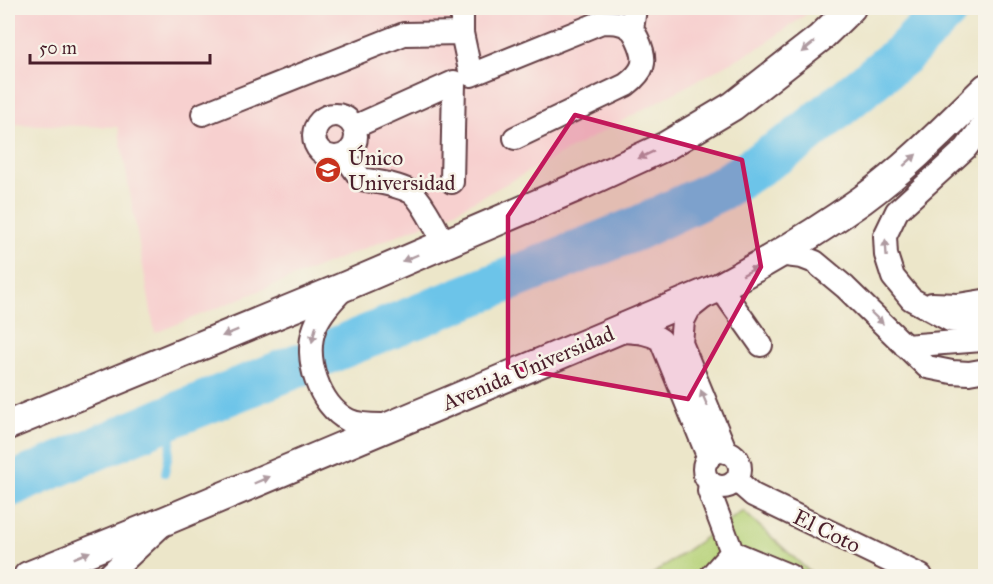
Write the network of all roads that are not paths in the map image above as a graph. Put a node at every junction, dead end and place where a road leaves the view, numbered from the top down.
1 (462, 8) edge
2 (851, 8) edge
3 (634, 19) edge
4 (462, 33) junction
5 (986, 88) edge
6 (203, 114) dead end
7 (986, 121) edge
8 (354, 127) junction
9 (515, 138) dead end
10 (344, 155) junction
11 (452, 183) dead end
12 (444, 243) junction
13 (778, 254) junction
14 (346, 286) junction
15 (714, 290) junction
16 (983, 329) edge
17 (615, 331) junction
18 (761, 345) dead end
19 (905, 346) junction
20 (986, 370) edge
21 (8, 425) edge
22 (391, 425) junction
23 (717, 455) junction
24 (736, 480) junction
25 (710, 482) junction
26 (167, 520) junction
27 (732, 552) junction
28 (28, 576) edge
29 (108, 576) edge
30 (711, 576) edge
31 (737, 576) edge
32 (790, 576) edge
33 (921, 576) edge

1 - 4 street
2 -> 12 main road
3 - 4 street
3 - 9 street
4 - 6 street
13 -> 5 main road, Avenida Universidad
16 -> 7 street
8 - 10 street
8 - 10 street
8 - 11 street
10 - 12 street
12 -> 14 main road
15 -> 13 main road, Avenida Universidad
13 -> 19 street
14 -> 21 main road
14 -> 22 street
15 - 17 main road, Avenida Universidad
15 - 18 street
23 -> 15 street
16 - 19 street
17 - 22 main road, Avenida Universidad
17 - 23 street
19 - 20 street
26 -> 22 main road, Avenida Universidad
23 - 24 street
23 - 25 street
24 - 25 street
24 - 33 street, El Coto
25 - 27 street
28 -> 26 main road, Avenida Universidad
26 - 29 street
27 - 30 street
27 - 31 street
27 - 32 street

